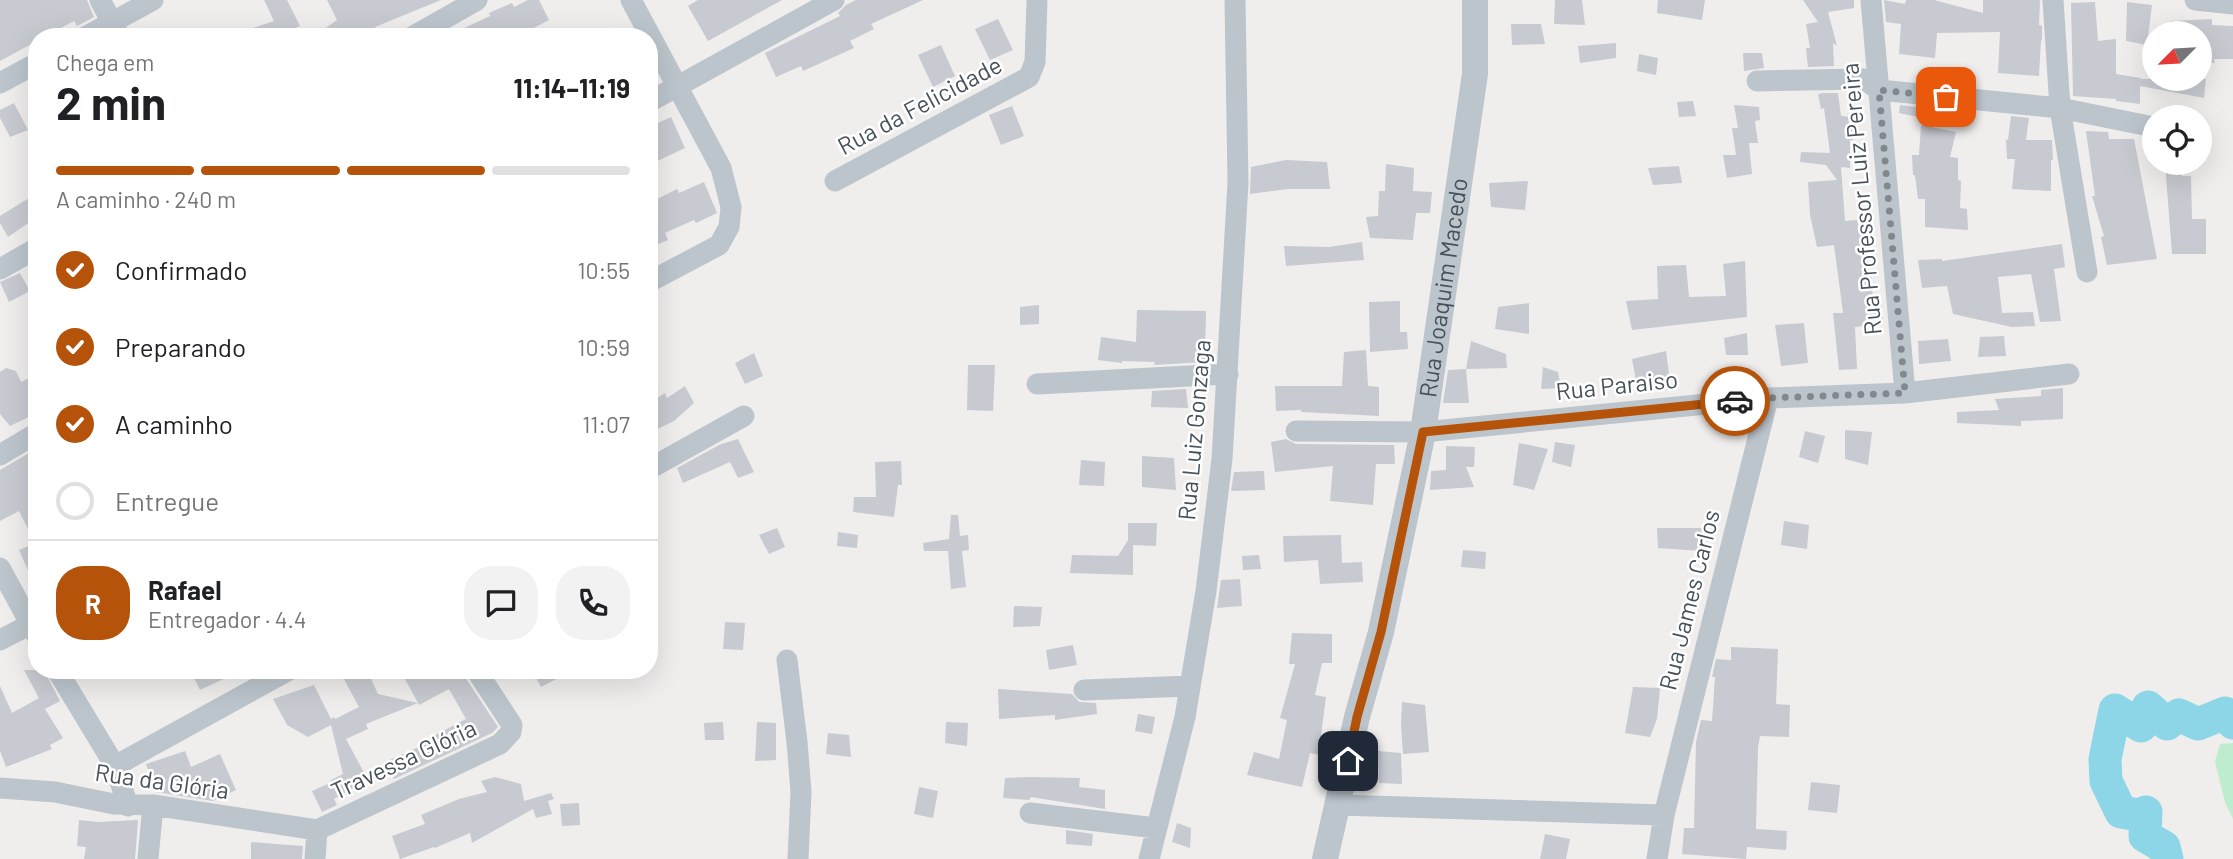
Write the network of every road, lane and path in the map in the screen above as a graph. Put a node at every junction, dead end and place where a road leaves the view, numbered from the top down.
1 (100, 0) edge
2 (153, 0) edge
3 (477, 0) edge
4 (631, 0) edge
5 (834, 0) edge
6 (1037, 0) edge
7 (1235, 0) edge
8 (1475, 0) edge
9 (1871, 0) edge
10 (2053, 0) edge
11 (2195, 0) edge
12 (2233, 4) edge
13 (114, 28) edge
14 (118, 28) edge
15 (428, 28) edge
16 (646, 28) edge
17 (658, 49) edge
18 (28, 68) edge
19 (1757, 81) dead end
20 (0, 83) edge
21 (679, 87) junction
22 (1879, 90) junction
23 (658, 98) edge
24 (2060, 108) junction
25 (2142, 125) edge
26 (835, 181) dead end
27 (28, 253) edge
28 (0, 269) edge
29 (2087, 272) dead end
30 (658, 277) edge
31 (1228, 374) junction
32 (2069, 374) dead end
33 (1037, 384) dead end
34 (1905, 393) junction
35 (1768, 398) junction
36 (744, 416) dead end
37 (1296, 432) dead end
38 (1423, 432) junction
39 (28, 438) edge
40 (0, 455) edge
41 (658, 464) edge
42 (0, 568) edge
43 (28, 615) edge
44 (28, 630) edge
45 (0, 640) edge
46 (787, 660) dead end
47 (63, 679) edge
48 (273, 679) edge
49 (482, 679) edge
50 (1190, 686) junction
51 (1084, 690) dead end
52 (115, 766) junction
53 (0, 788) edge
54 (153, 805) junction
55 (1338, 805) junction
56 (128, 806) junction
57 (1030, 813) dead end
58 (1664, 815) junction
59 (1156, 828) junction
60 (317, 831) junction
61 (148, 859) edge
62 (315, 859) edge
63 (798, 859) edge
64 (1149, 859) edge
65 (1325, 859) edge
66 (1657, 859) edge

1 - 13 street
2 - 14 street
3 - 15 street
4 - 16 street
5 - 21 street
6 - 26 street, Rua da Felicidade
7 - 31 street, Rua Luiz Gonzaga
8 - 38 street, Rua Joaquim Macedo
9 - 22 street, Rua Professor Luiz Pereira
10 - 24 street
11 - 12 street
17 - 21 street
18 - 20 street
19 - 22 street
21 - 23 street
21 - 30 street
22 - 24 street
22 - 34 street, Rua Professor Luiz Pereira
24 - 25 street
24 - 29 street
27 - 28 street
31 - 33 street
31 - 50 street, Rua Luiz Gonzaga
32 - 34 street, Rua Paraiso
34 - 35 street, Rua Paraiso
35 - 38 street, Rua Paraiso
35 - 58 street, Rua James Carlos
36 - 41 street
37 - 38 street, Rua Paraiso
38 - 55 street, Rua Joaquim Macedo
39 - 40 street
42 - 43 street
44 - 45 street
46 - 63 street
47 - 52 street
48 - 52 street
49 - 60 street, Travessa Glória
50 - 51 street
50 - 59 street, Rua Luiz Gonzaga
52 - 56 street
53 - 56 street, Rua da Glória
54 - 56 street, Rua da Glória
54 - 60 street, Rua da Glória
54 - 61 street
55 - 58 street
55 - 65 street, Rua Joaquim Macedo
57 - 59 street
58 - 66 street, Rua James Carlos
59 - 64 street, Rua Luiz Gonzaga
60 - 62 street

